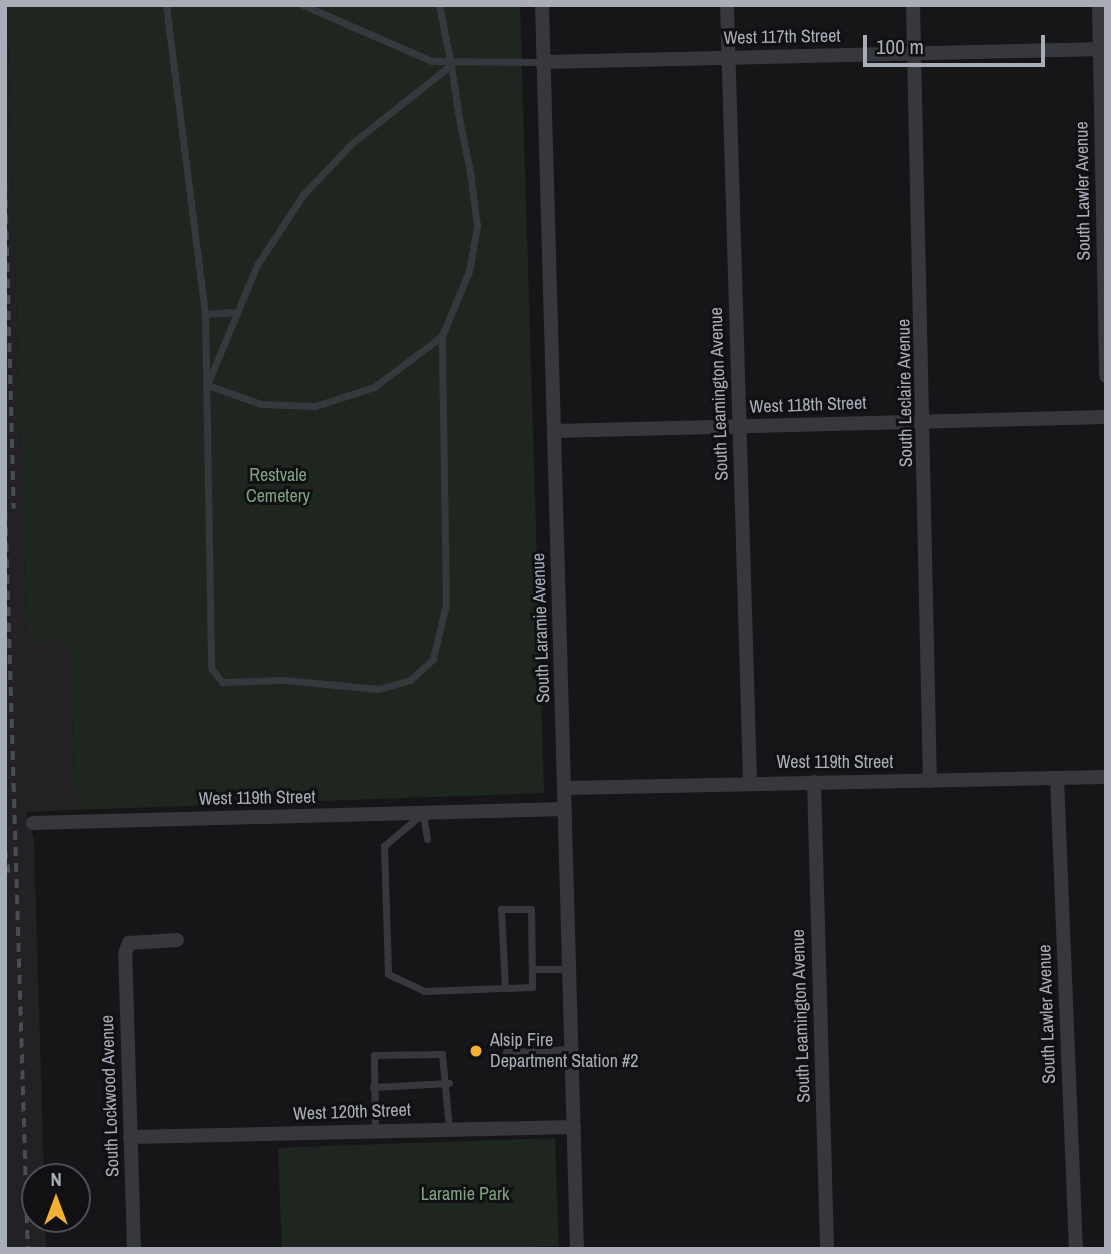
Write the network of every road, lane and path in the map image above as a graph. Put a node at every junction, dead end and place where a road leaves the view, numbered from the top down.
1 (166, 5) edge
2 (303, 5) edge
3 (439, 5) edge
4 (542, 5) edge
5 (727, 5) edge
6 (913, 5) edge
7 (1099, 5) edge
8 (1103, 49) edge
9 (914, 53) junction
10 (729, 57) junction
11 (544, 62) junction
12 (451, 65) junction
13 (234, 312) junction
14 (205, 314) junction
15 (442, 336) junction
16 (1106, 376) edge
17 (207, 385) junction
18 (1106, 417) edge
19 (925, 420) junction
20 (739, 426) junction
21 (555, 431) junction
22 (1106, 777) edge
23 (1057, 778) junction
24 (930, 781) junction
25 (750, 782) junction
26 (814, 782) junction
27 (565, 788) junction
28 (565, 809) junction
29 (423, 813) junction
30 (33, 823) dead end
31 (427, 839) dead end
32 (177, 940) dead end
33 (532, 969) junction
34 (570, 969) junction
35 (505, 988) junction
36 (572, 1049) junction
37 (506, 1052) dead end
38 (449, 1083) junction
39 (373, 1087) junction
40 (574, 1127) junction
41 (449, 1129) junction
42 (375, 1131) junction
43 (130, 1137) junction
44 (134, 1249) edge
45 (577, 1249) edge
46 (827, 1249) edge
47 (1076, 1249) edge

1 - 14 lane
2 - 12 lane
3 - 12 lane
4 - 11 street, South Laramie Avenue
5 - 10 street, South Leamington Avenue
6 - 9 street, South Leclaire Avenue
7 - 8 street, South Lawler Avenue
8 - 9 street, West 117th Street
8 - 16 street, South Lawler Avenue
9 - 10 street, West 117th Street
9 - 19 street, South Leclaire Avenue
10 - 11 street, West 117th Street
10 - 20 street, South Leamington Avenue
11 - 12 lane
11 - 21 street, South Laramie Avenue
12 - 13 lane
12 - 15 lane
13 - 14 lane
13 - 17 lane
14 - 17 lane
15 - 17 lane
15 - 17 lane
18 - 19 street, West 118th Street
19 - 20 street, West 118th Street
19 - 24 street, South Leclaire Avenue
20 - 21 street, West 118th Street
20 - 25 street, South Leamington Avenue
21 - 27 street, South Laramie Avenue
22 - 23 street, West 119th Street
23 - 24 street, West 119th Street
23 - 47 street, South Lawler Avenue
24 - 26 street, West 119th Street
25 - 26 street, West 119th Street
25 - 27 street, West 119th Street
26 - 46 street, South Leamington Avenue
27 - 28 street, South Laramie Avenue
28 - 29 street, West 119th Street
28 - 34 street, South Laramie Avenue
29 - 30 street, West 119th Street
29 - 31 lane
29 - 35 lane
32 - 43 street, South Lockwood Avenue
33 - 34 lane
33 - 35 lane
33 - 35 lane
34 - 36 street, South Laramie Avenue
36 - 37 lane
36 - 40 street, South Laramie Avenue
38 - 39 lane
38 - 39 lane
38 - 41 lane
39 - 42 lane
40 - 41 street, West 120th Street
40 - 45 street, South Laramie Avenue
41 - 42 street, West 120th Street
42 - 43 street, West 120th Street
43 - 44 street, South Lockwood Avenue

